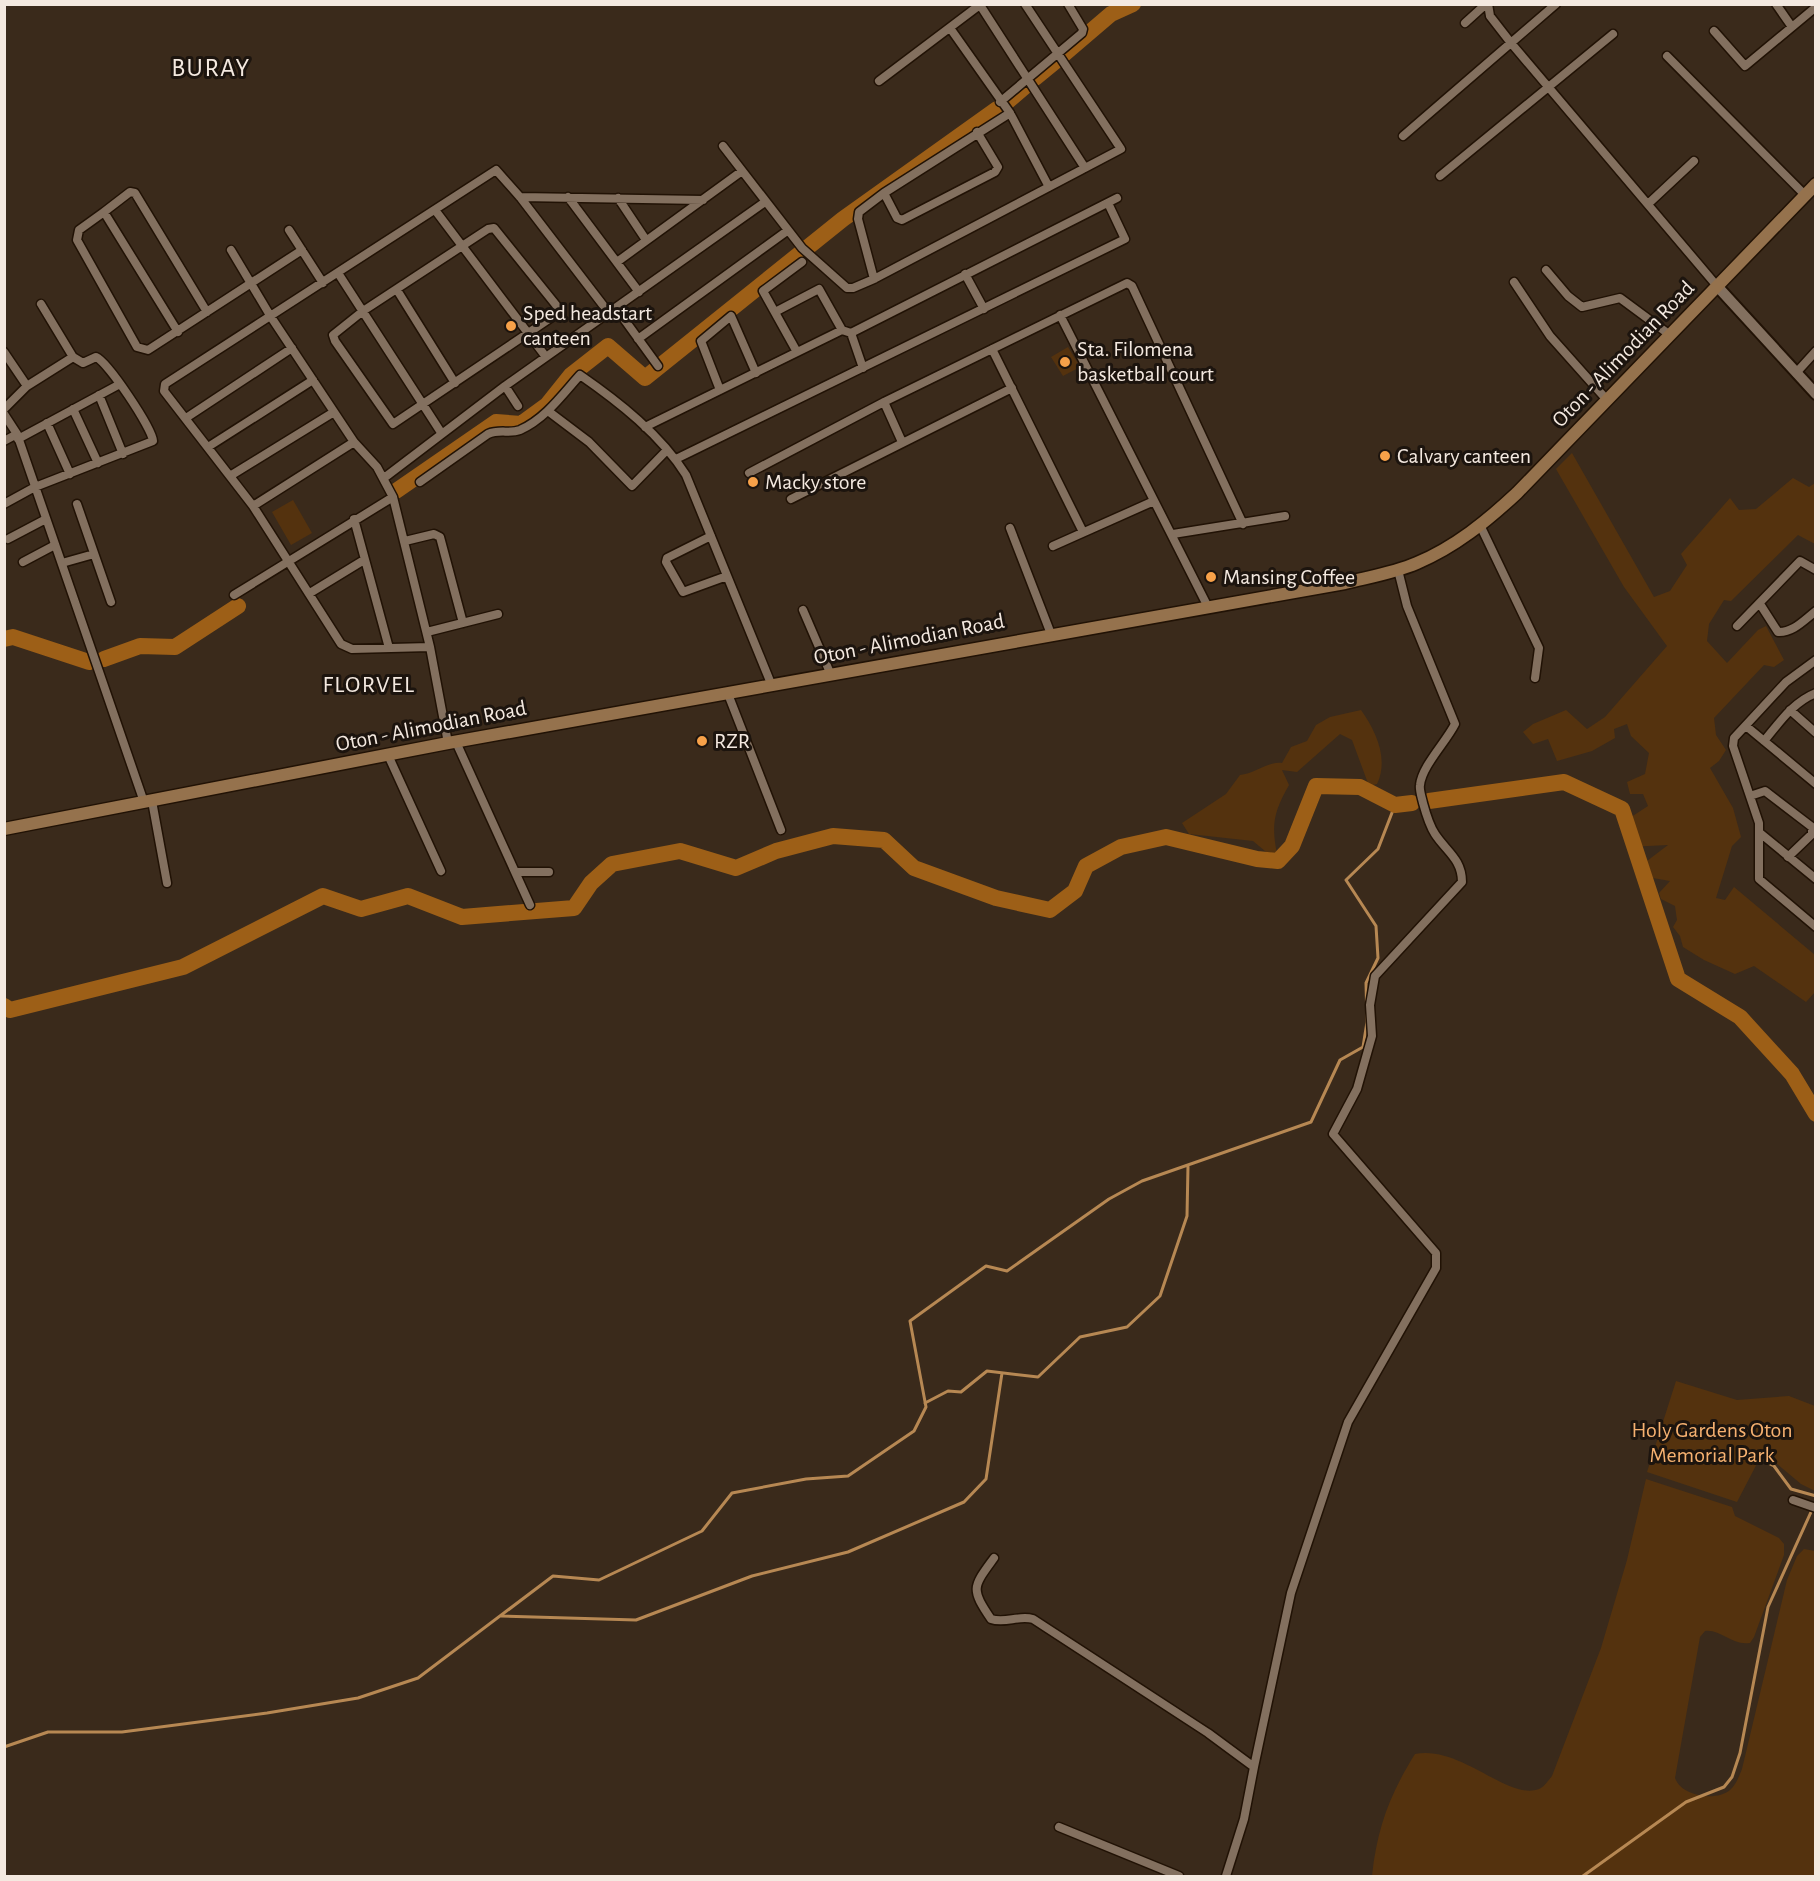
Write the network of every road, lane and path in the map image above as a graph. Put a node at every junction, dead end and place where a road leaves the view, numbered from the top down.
1 (1025, 4) edge
2 (1068, 4) edge
3 (1487, 4) edge
4 (1556, 4) edge
5 (1776, 4) edge
6 (980, 5) edge
7 (1815, 7) edge
8 (1465, 23) dead end
9 (1792, 27) junction
10 (950, 28) junction
11 (1714, 31) dead end
12 (1613, 34) dead end
13 (1511, 43) junction
14 (1058, 53) junction
15 (1667, 56) dead end
16 (1029, 77) junction
17 (879, 81) dead end
18 (1550, 88) junction
19 (1000, 102) junction
20 (1010, 113) junction
21 (977, 132) junction
22 (1403, 136) dead end
23 (723, 146) dead end
24 (1694, 161) dead end
25 (1085, 168) junction
26 (742, 171) junction
27 (1440, 176) dead end
28 (1815, 184) edge
29 (1049, 187) junction
30 (884, 193) junction
31 (1805, 195) junction
32 (520, 197) junction
33 (568, 197) junction
34 (618, 198) junction
35 (1117, 198) dead end
36 (703, 200) junction
37 (765, 202) junction
38 (1108, 203) junction
39 (1648, 204) junction
40 (435, 210) junction
41 (104, 212) junction
42 (289, 230) dead end
43 (787, 231) junction
44 (646, 240) junction
45 (461, 248) junction
46 (231, 250) dead end
47 (302, 250) junction
48 (804, 255) junction
49 (617, 262) junction
50 (1546, 270) dead end
51 (338, 273) junction
52 (965, 274) junction
53 (874, 279) junction
54 (1515, 282) dead end
55 (251, 283) junction
56 (323, 283) junction
57 (1717, 286) junction
58 (397, 290) junction
59 (639, 292) junction
60 (41, 304) dead end
61 (984, 309) junction
62 (612, 310) junction
63 (363, 311) junction
64 (207, 312) junction
65 (775, 312) junction
66 (1060, 315) junction
67 (271, 317) junction
68 (178, 332) junction
69 (846, 332) junction
70 (528, 333) junction
71 (1670, 334) junction
72 (639, 339) junction
73 (292, 348) junction
74 (992, 349) junction
75 (1815, 351) edge
76 (4, 352) edge
77 (797, 352) junction
78 (73, 357) junction
79 (546, 357) junction
80 (658, 366) dead end
81 (863, 368) junction
82 (756, 373) junction
83 (1796, 373) junction
84 (313, 380) junction
85 (455, 383) junction
86 (120, 384) junction
87 (27, 386) junction
88 (505, 386) junction
89 (1012, 388) junction
90 (720, 390) junction
91 (1815, 394) edge
92 (99, 395) junction
93 (1607, 400) junction
94 (884, 402) junction
95 (422, 405) junction
96 (518, 406) dead end
97 (73, 409) junction
98 (548, 411) junction
99 (4, 412) edge
100 (334, 412) junction
101 (186, 418) junction
102 (47, 423) junction
103 (645, 427) junction
104 (442, 434) junction
105 (18, 436) junction
106 (4, 441) edge
107 (354, 442) junction
108 (902, 442) junction
109 (208, 447) junction
110 (667, 450) junction
111 (123, 454) junction
112 (676, 459) junction
113 (98, 464) junction
114 (748, 473) dead end
115 (70, 474) junction
116 (230, 476) junction
117 (384, 478) junction
118 (420, 482) dead end
119 (35, 487) junction
120 (393, 497) junction
121 (791, 499) dead end
122 (1154, 501) junction
123 (4, 504) edge
124 (77, 504) dead end
125 (253, 506) junction
126 (1285, 516) dead end
127 (46, 519) junction
128 (354, 519) junction
129 (1243, 524) junction
130 (1480, 525) junction
131 (1010, 528) dead end
132 (1083, 532) junction
133 (1173, 534) junction
134 (711, 536) junction
135 (8, 539) dead end
136 (405, 542) junction
137 (55, 545) junction
138 (1053, 546) dead end
139 (94, 554) junction
140 (289, 560) junction
141 (364, 560) junction
142 (23, 562) dead end
143 (62, 563) junction
144 (1398, 570) junction
145 (1815, 570) edge
146 (727, 576) junction
147 (310, 593) junction
148 (234, 595) dead end
149 (111, 602) dead end
150 (1760, 604) junction
151 (1208, 607) junction
152 (803, 610) dead end
153 (1815, 611) edge
154 (498, 614) dead end
155 (464, 622) junction
156 (1737, 626) dead end
157 (427, 632) junction
158 (1051, 634) junction
159 (430, 647) junction
160 (388, 648) junction
161 (1815, 660) edge
162 (831, 675) junction
163 (1535, 678) dead end
164 (772, 686) junction
165 (1815, 693) edge
166 (728, 694) junction
167 (1790, 710) junction
168 (1746, 726) junction
169 (1815, 733) edge
170 (1764, 741) junction
171 (452, 743) junction
172 (388, 755) junction
173 (1815, 784) edge
174 (1750, 796) junction
175 (148, 801) junction
176 (4, 829) edge
177 (781, 830) dead end
178 (1761, 833) junction
179 (1788, 856) junction
180 (441, 871) dead end
181 (516, 872) junction
182 (549, 872) dead end
183 (1815, 879) edge
184 (167, 883) dead end
185 (530, 905) dead end
186 (1815, 927) edge
187 (1793, 1500) dead end
188 (1813, 1507) edge
189 (994, 1558) dead end
190 (1254, 1767) junction
191 (1059, 1827) dead end
192 (1179, 1876) edge
193 (1226, 1876) edge

1 - 14 street
2 - 14 street
3 - 8 street
3 - 13 street
4 - 13 street
5 - 9 street
6 - 10 street
6 - 16 street
7 - 9 street
9 - 11 street
10 - 17 street
10 - 19 street
12 - 18 street
13 - 18 street
13 - 22 street
14 - 16 street
14 - 25 street
15 - 31 street
16 - 19 street
16 - 25 street
18 - 27 street
18 - 39 street
19 - 20 street
20 - 21 street
20 - 29 street
21 - 30 street
21 - 30 street
23 - 26 street
24 - 39 street
25 - 29 street
26 - 36 street
26 - 37 street
28 - 31 main road, Oton - Alimodian Road
29 - 53 street
30 - 53 street
31 - 57 main road, Oton - Alimodian Road
32 - 33 street
32 - 40 street
32 - 62 street
33 - 34 street
33 - 49 street
34 - 36 street
34 - 44 street
35 - 38 street
36 - 44 street
37 - 43 street
37 - 59 street
38 - 52 street
38 - 61 street
39 - 57 street
40 - 45 street
40 - 51 street
41 - 64 street
41 - 68 street
41 - 68 street
42 - 47 street
43 - 48 street
43 - 72 street
44 - 49 street
45 - 58 street
45 - 70 street
45 - 70 street
46 - 55 street
47 - 55 street
47 - 56 street
48 - 53 street
48 - 65 street
49 - 59 street
50 - 71 street
51 - 56 street
51 - 63 street
52 - 61 street
52 - 69 street
54 - 93 street
55 - 64 street
55 - 67 street
56 - 67 street
57 - 71 main road, Oton - Alimodian Road
57 - 83 street
58 - 63 street
58 - 85 street
59 - 62 street
60 - 78 street
61 - 81 street
62 - 72 street
62 - 79 street
63 - 95 street
63 - 95 street
64 - 68 street
65 - 69 street
65 - 77 street
66 - 74 street
66 - 122 street
66 - 129 street
67 - 73 street
67 - 101 street
69 - 77 street
69 - 81 street
70 - 79 street
70 - 85 street
71 - 93 main road, Oton - Alimodian Road
72 - 80 street
73 - 84 street
73 - 101 street
74 - 89 street
74 - 94 street
75 - 83 street
76 - 87 street
77 - 82 street
78 - 86 street
78 - 87 street
79 - 88 street
81 - 112 street
82 - 90 street
82 - 90 street
83 - 91 street
84 - 100 street
84 - 109 street
85 - 95 street
86 - 92 street
86 - 111 street
87 - 99 street
88 - 96 street
88 - 104 street
89 - 108 street
89 - 132 street
90 - 103 street
92 - 97 street
92 - 111 street
93 - 130 main road, Oton - Alimodian Road
94 - 108 street
94 - 114 street
95 - 104 street
97 - 102 street
97 - 113 street
98 - 103 street
98 - 110 street
98 - 118 street
99 - 105 street
100 - 107 street
100 - 116 street
101 - 109 street
102 - 105 street
102 - 115 street
103 - 110 street
104 - 117 street
105 - 106 street
105 - 119 street
107 - 117 street
107 - 125 street
108 - 121 street
109 - 116 street
110 - 112 street
111 - 113 street
112 - 134 street
113 - 115 street
115 - 119 street
116 - 125 street
117 - 120 street
119 - 123 street
119 - 127 street
120 - 128 street
120 - 136 street
122 - 132 street
122 - 133 street
124 - 139 street
125 - 140 street
126 - 129 street
127 - 135 street
127 - 137 street
128 - 140 street
128 - 141 street
129 - 133 street
130 - 144 main road, Oton - Alimodian Road
130 - 163 street
131 - 158 street
132 - 138 street
133 - 151 street
134 - 146 street
134 - 146 street
136 - 155 street
136 - 157 street
137 - 142 street
137 - 143 street
139 - 143 street
139 - 149 street
140 - 147 street
140 - 148 street
141 - 147 street
141 - 160 street
143 - 175 street
144 - 151 main road, Oton - Alimodian Road
144 - 190 street
145 - 150 street
146 - 164 street
147 - 160 street
150 - 153 street
150 - 156 street
151 - 158 main road, Oton - Alimodian Road
152 - 162 street
154 - 155 street
155 - 157 street
157 - 159 street
158 - 162 main road, Oton - Alimodian Road
159 - 160 street
159 - 171 street
161 - 168 street
162 - 164 main road, Oton - Alimodian Road
164 - 166 main road, Oton - Alimodian Road
165 - 167 street
166 - 171 main road, Oton - Alimodian Road
166 - 177 street
167 - 169 street
167 - 170 street
168 - 170 street
168 - 174 street
170 - 173 street
171 - 172 main road, Oton - Alimodian Road
171 - 181 street
172 - 175 main road, Oton - Alimodian Road
172 - 180 street
174 - 178 street
174 - 179 street
175 - 176 main road, Oton - Alimodian Road
175 - 184 street
178 - 179 street
178 - 186 street
179 - 183 street
181 - 182 street
181 - 185 street
187 - 188 street
189 - 190 street
190 - 193 street
191 - 192 street

